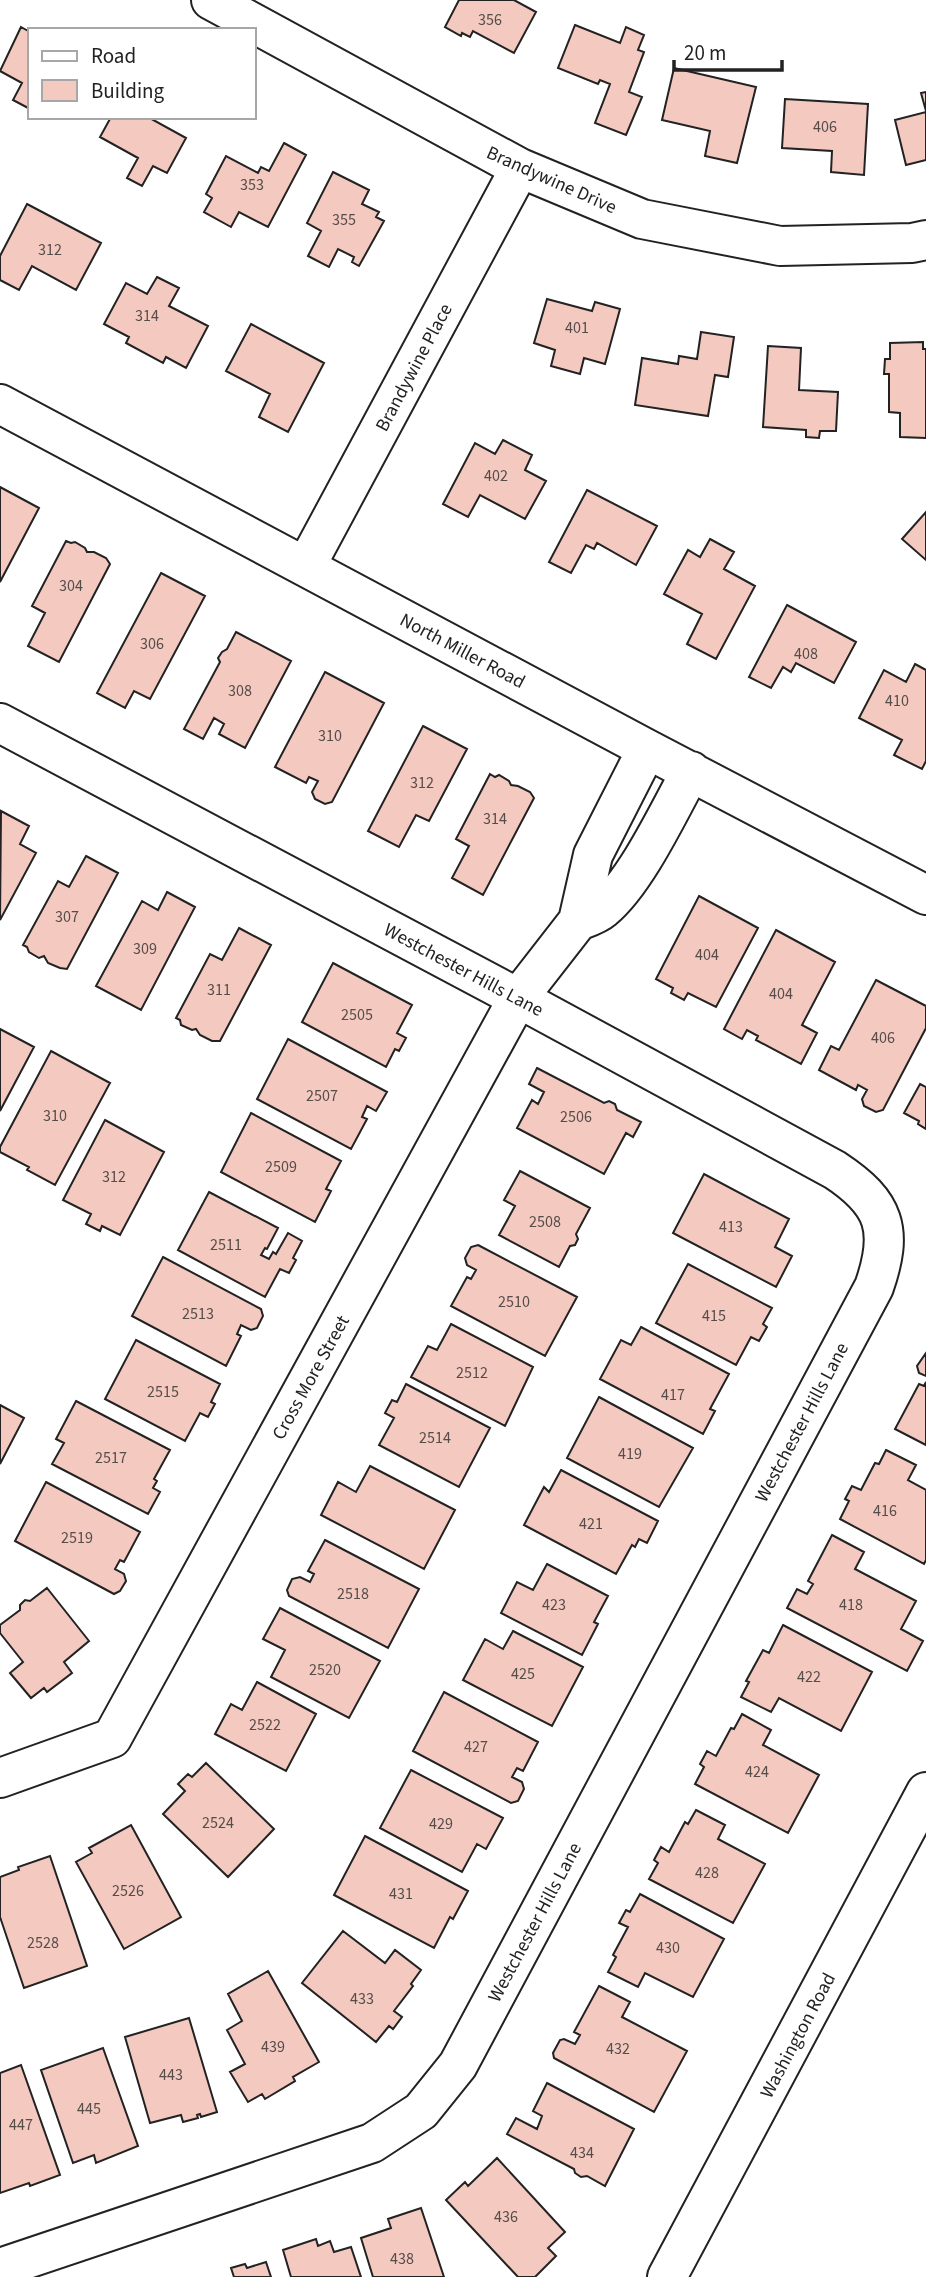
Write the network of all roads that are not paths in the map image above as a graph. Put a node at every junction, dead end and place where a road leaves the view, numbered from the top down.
1 (211, 0) edge
2 (520, 168) junction
3 (926, 240) edge
4 (0, 404) edge
5 (306, 566) junction
6 (0, 723) edge
7 (647, 749) junction
8 (691, 771) junction
9 (926, 895) edge
10 (578, 921) junction
11 (518, 998) junction
12 (0, 1778) edge
13 (926, 1793) edge
14 (0, 2268) edge
15 (667, 2277) edge

1 - 2 street, Brandywine Drive
2 - 3 street, Brandywine Drive
2 - 5 street, Brandywine Place
4 - 5 street, North Miller Road
5 - 7 street, North Miller Road
6 - 11 street, Westchester Hills Lane
7 - 8 street, North Miller Road
7 - 10 street, Cross More Street
8 - 9 street, North Miller Road
8 - 10 street, Cross More Street
10 - 11 street, Cross More Street
11 - 12 street, Cross More Street
11 - 14 street, Westchester Hills Lane
13 - 15 street, Washington Road

